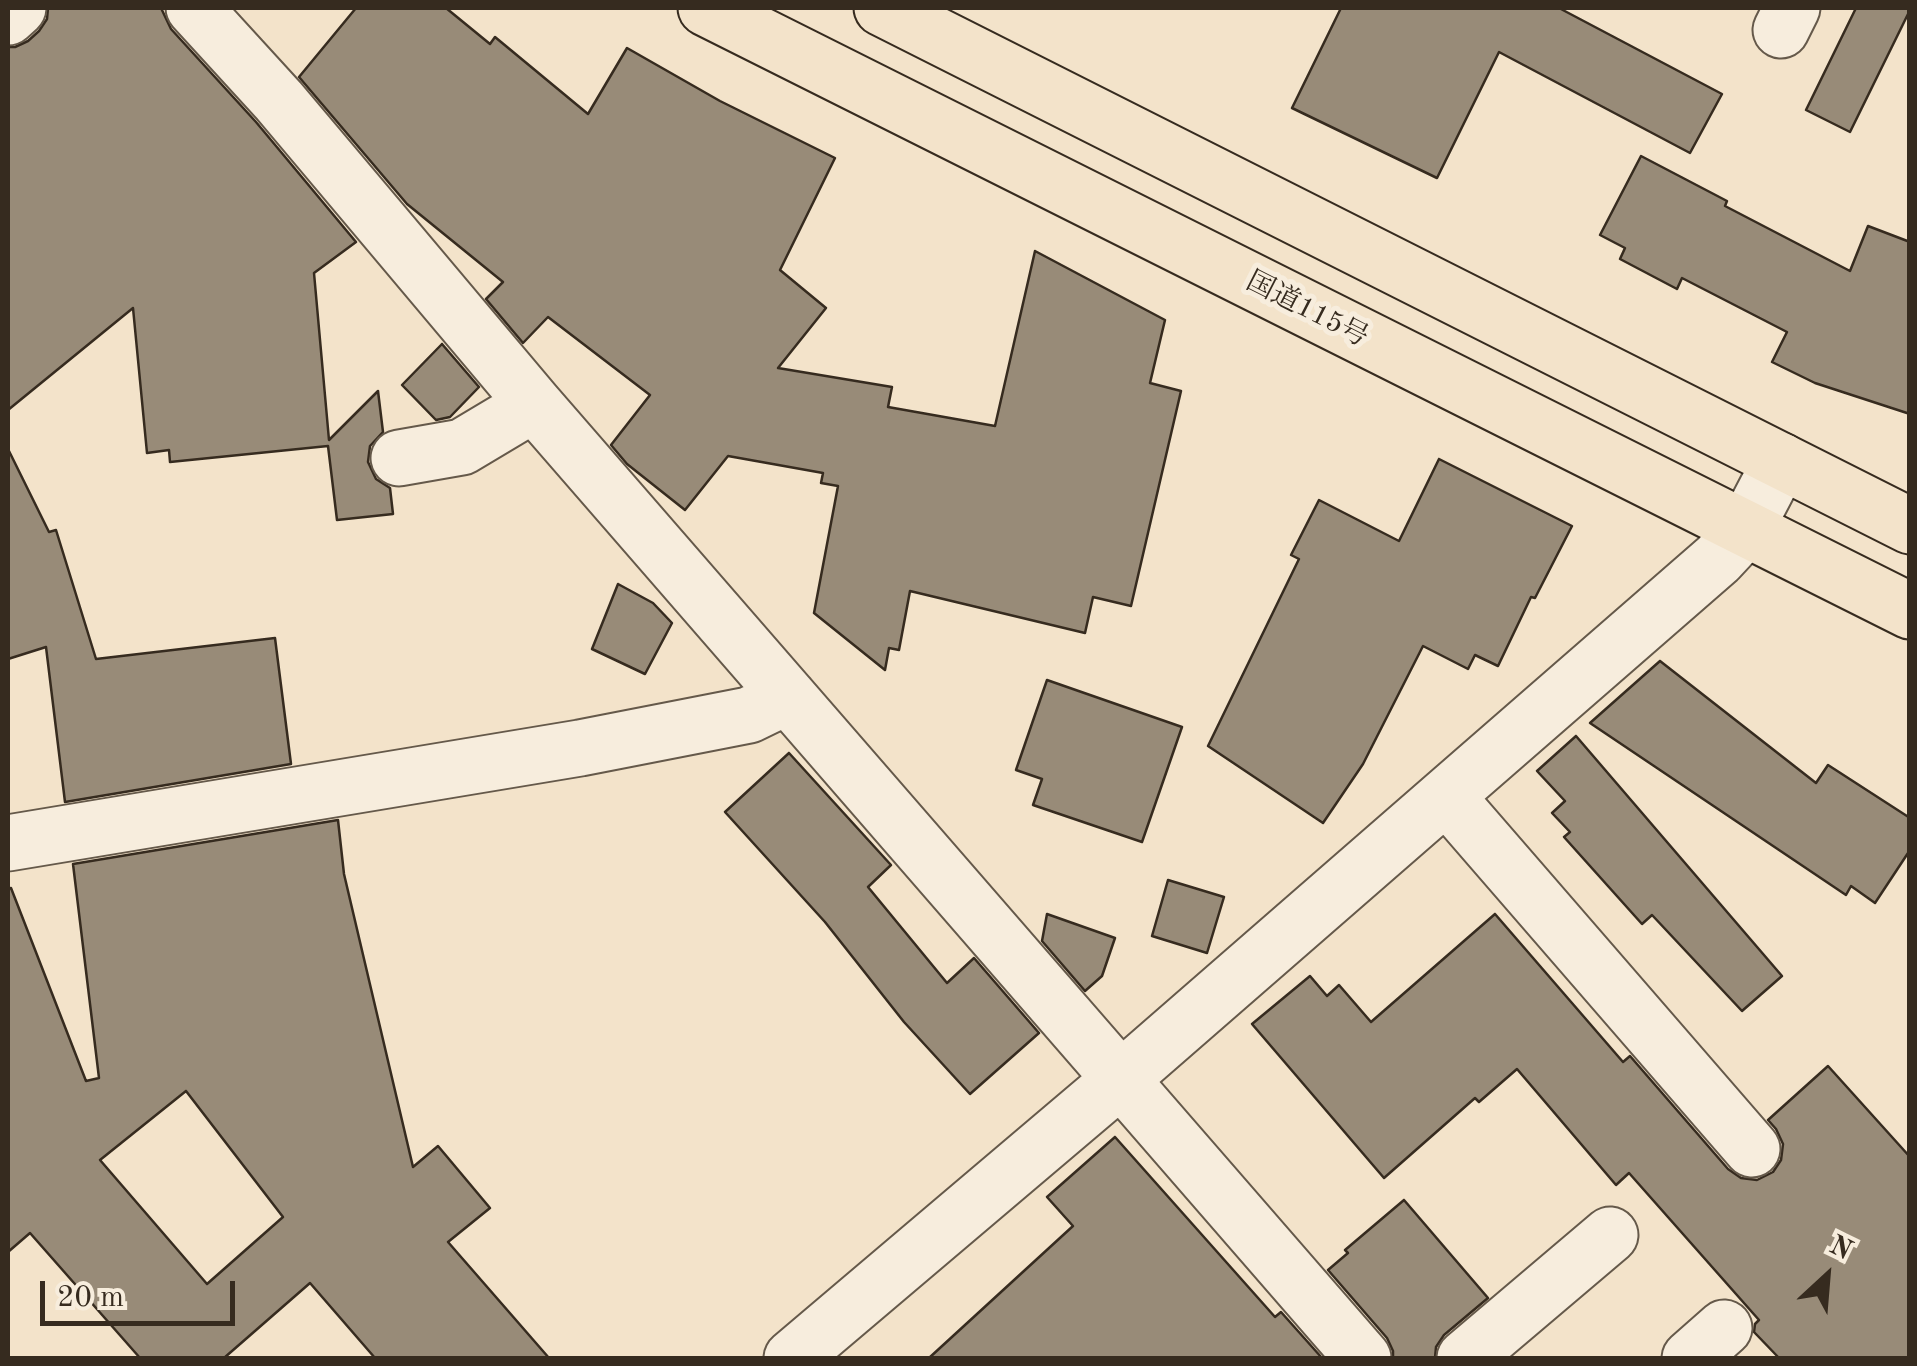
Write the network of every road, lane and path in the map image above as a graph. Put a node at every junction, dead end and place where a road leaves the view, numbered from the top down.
1 (18, 8) edge
2 (194, 8) edge
3 (706, 8) edge
4 (882, 8) edge
5 (8, 17) edge
6 (534, 404) junction
7 (399, 458) dead end
8 (1781, 461) junction
9 (1910, 526) edge
10 (1745, 530) junction
11 (1910, 611) edge
12 (788, 696) junction
13 (1446, 796) junction
14 (8, 843) edge
15 (1121, 1079) junction
16 (1752, 1150) dead end
17 (1610, 1235) dead end
18 (792, 1358) edge
19 (1363, 1358) edge
20 (1465, 1358) edge

1 - 5 street
2 - 6 street
3 - 10 highway, 国道115号
4 - 8 highway
6 - 7 street
6 - 12 street
8 - 9 highway
8 - 10 street
10 - 11 highway, 国道115号
10 - 13 street
12 - 14 street
12 - 15 street
13 - 15 street
13 - 16 street
15 - 18 street
15 - 19 street
17 - 20 street

